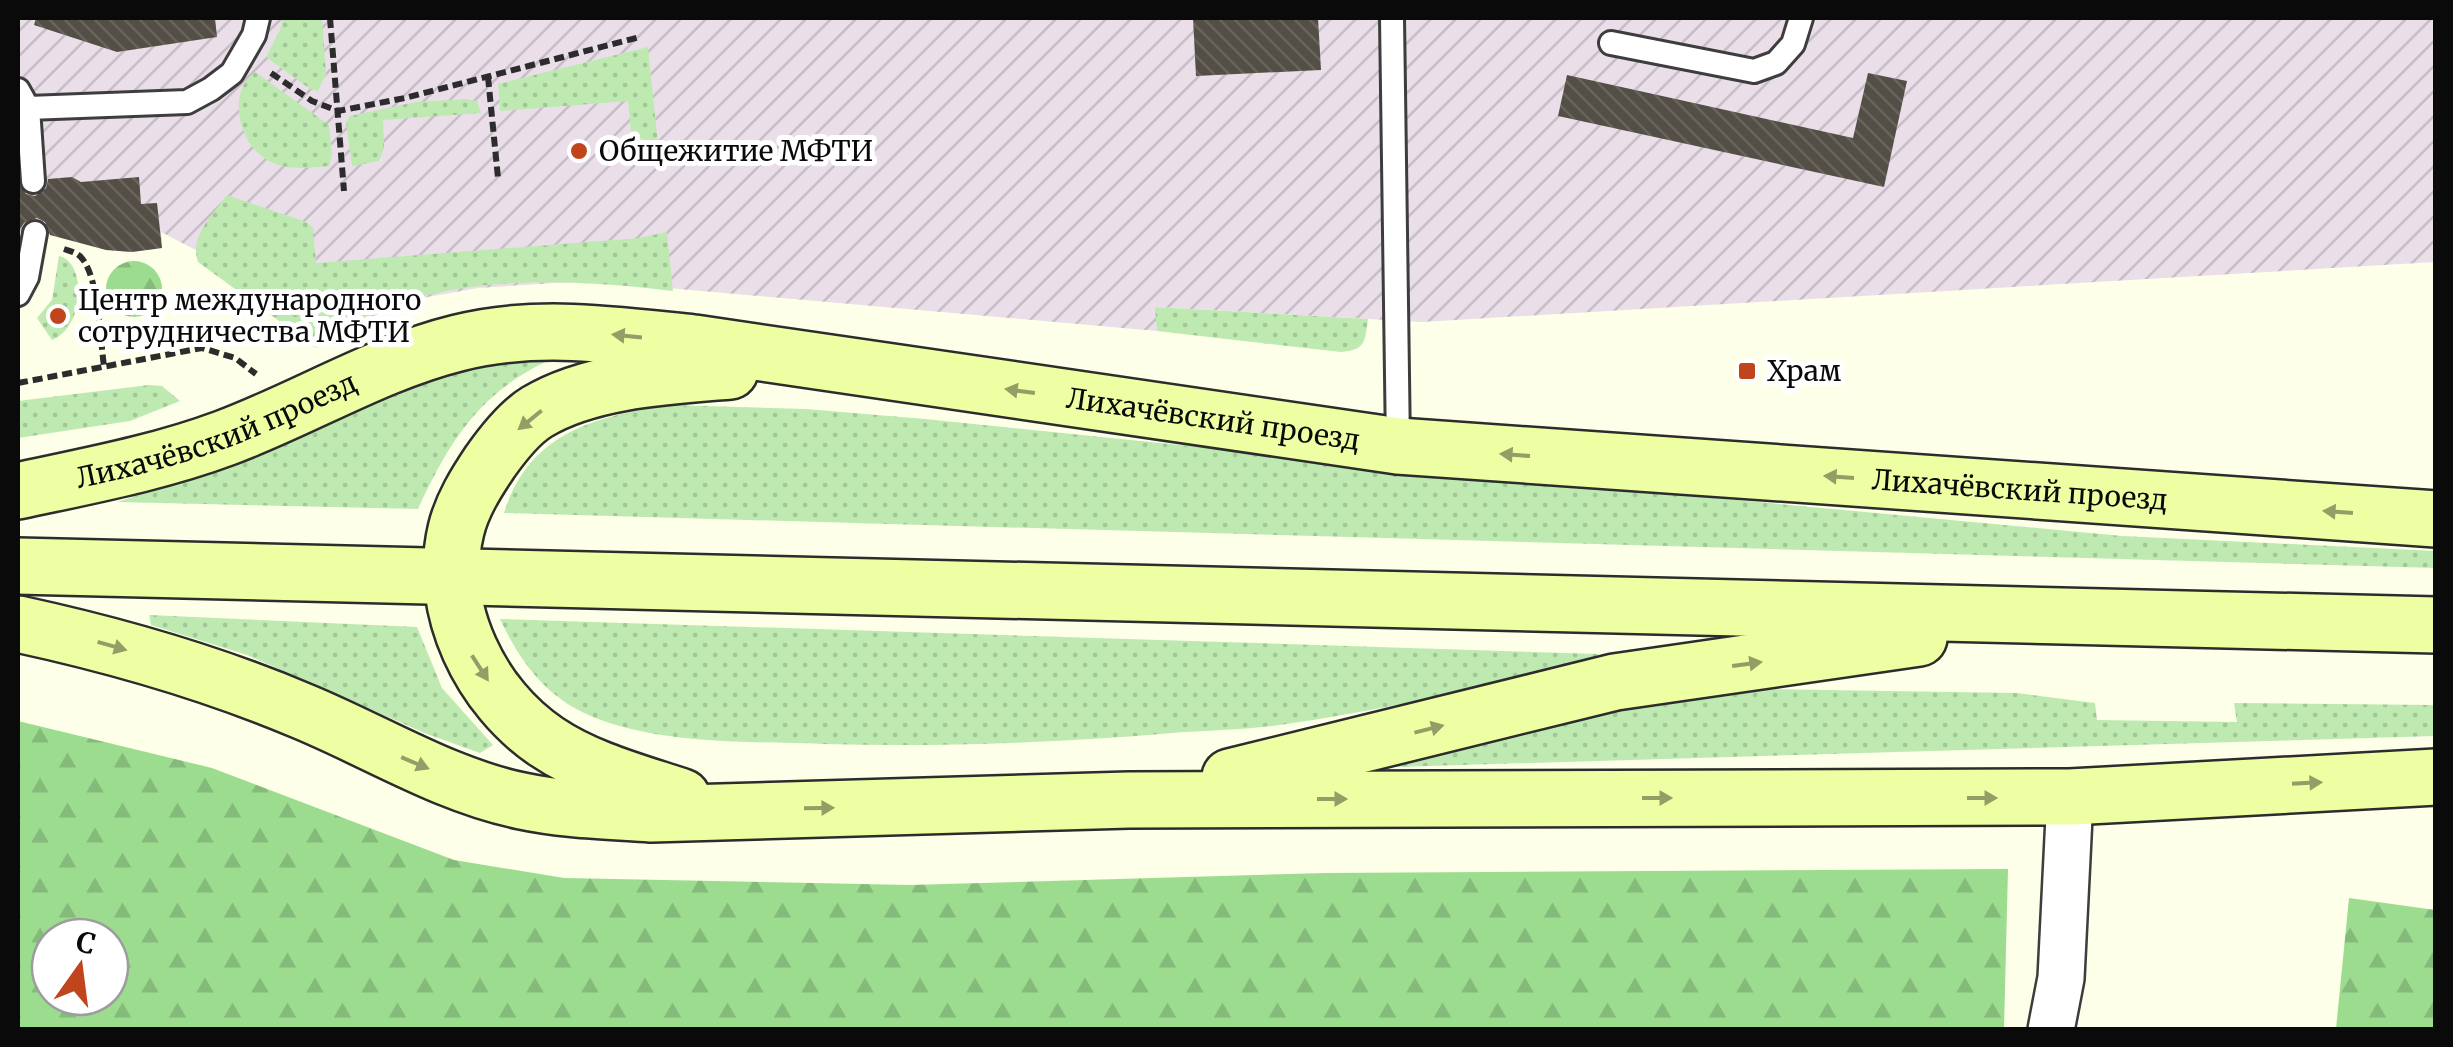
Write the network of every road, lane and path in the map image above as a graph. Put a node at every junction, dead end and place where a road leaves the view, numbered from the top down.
1 (258, 18) edge
2 (330, 18) edge
3 (1392, 18) edge
4 (1801, 18) edge
5 (640, 37) dead end
6 (1611, 43) dead end
7 (260, 66) dead end
8 (488, 77) junction
9 (23, 99) edge
10 (338, 111) junction
11 (498, 178) dead end
12 (33, 180) dead end
13 (344, 192) dead end
14 (34, 242) joint
15 (18, 294) edge
16 (828, 363) junction
17 (104, 366) junction
18 (265, 380) dead end
19 (18, 383) edge
20 (1398, 446) junction
21 (18, 490) edge
22 (2436, 519) edge
23 (18, 566) edge
24 (452, 576) junction
25 (2066, 616) junction
26 (2436, 622) edge
27 (18, 624) edge
28 (2436, 777) edge
29 (2070, 797) junction
30 (1130, 800) junction
31 (722, 810) junction
32 (2051, 1030) edge

1 - 9 lane
2 - 10 path
3 - 20 lane
4 - 6 lane
5 - 8 path
7 - 10 path
8 - 10 path
8 - 11 path
9 - 12 lane
10 - 13 path
14 - 15 lane
14 - 17 path
20 -> 16 main road, Лихачёвский проезд
16 -> 21 main road, Лихачёвский проезд
16 -> 24 main road
17 - 18 path
17 - 19 path
22 -> 20 main road, Лихачёвский проезд
23 - 24 main road
24 - 25 main road
24 -> 31 main road
25 - 26 main road
30 -> 25 main road
27 -> 31 main road
29 -> 28 main road
30 -> 29 main road
29 - 32 street
31 -> 30 main road

